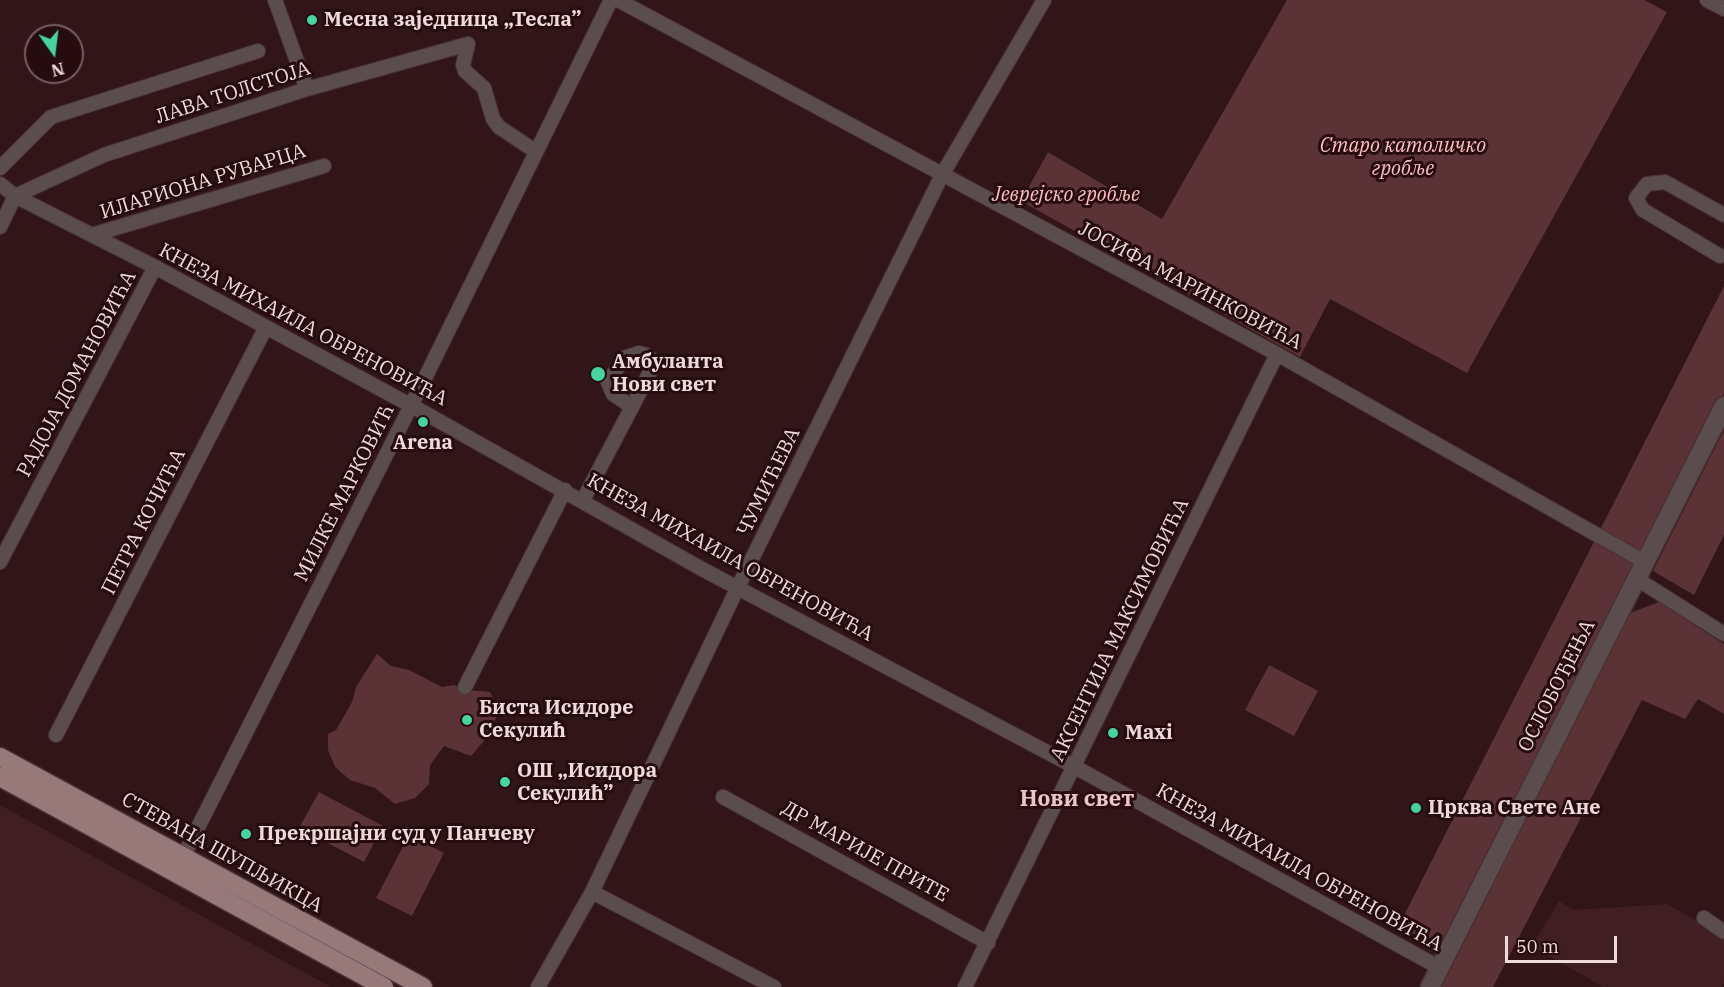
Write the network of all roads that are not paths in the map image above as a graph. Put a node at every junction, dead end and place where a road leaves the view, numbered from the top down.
1 (275, 0) edge
2 (611, 0) edge
3 (618, 0) edge
4 (1044, 0) edge
5 (1707, 0) edge
6 (1724, 9) edge
7 (258, 51) dead end
8 (307, 89) junction
9 (536, 151) junction
10 (324, 166) dead end
11 (0, 168) edge
12 (942, 175) junction
13 (0, 184) edge
14 (15, 196) junction
15 (1724, 215) edge
16 (0, 227) edge
17 (92, 236) junction
18 (1720, 256) dead end
19 (155, 267) junction
20 (266, 327) junction
21 (1277, 354) junction
22 (411, 405) junction
23 (1724, 406) edge
24 (632, 407) dead end
25 (565, 490) junction
26 (583, 500) junction
27 (0, 562) edge
28 (1641, 571) junction
29 (738, 587) junction
30 (1724, 634) edge
31 (465, 687) dead end
32 (56, 735) dead end
33 (0, 757) edge
34 (1075, 767) junction
35 (0, 777) edge
36 (723, 796) dead end
37 (178, 866) junction
38 (592, 892) junction
39 (1704, 918) dead end
40 (1724, 932) edge
41 (988, 943) junction
42 (1440, 968) junction
43 (384, 987) edge
44 (423, 987) edge
45 (538, 987) edge
46 (774, 987) edge
47 (965, 987) edge
48 (1430, 987) edge

1 - 8 street
2 - 9 street, МИЛКЕ МАРКОВИЋ
3 - 12 street, ЈОСИФА МАРИНКОВИЋА
4 - 12 street, ЧУМИЋЕВА
5 - 6 street
7 - 11 street
8 - 9 street, ЛАВА ТОЛСТОЈА
8 - 14 street, ЛАВА ТОЛСТОЈА
9 - 22 street, МИЛКЕ МАРКОВИЋ
10 - 17 street, ИЛАРИОНА РУВАРЦА
12 - 21 street, ЈОСИФА МАРИНКОВИЋА
12 - 29 street, ЧУМИЋЕВА
13 - 14 street, КНЕЗА МИХАИЛА ОБРЕНОВИЋА
14 - 16 street
14 - 17 street, КНЕЗА МИХАИЛА ОБРЕНОВИЋА
15 - 18 street
17 - 19 street, КНЕЗА МИХАИЛА ОБРЕНОВИЋА
19 - 20 street, КНЕЗА МИХАИЛА ОБРЕНОВИЋА
19 - 27 street, РАДОЈА ДОМАНОВИЋА
20 - 22 street, КНЕЗА МИХАИЛА ОБРЕНОВИЋА
20 - 32 street, ПЕТРА КОЧИЋА
21 - 28 street, ЈОСИФА МАРИНКОВИЋА
21 - 34 street, АКСЕНТИЈА МАКСИМОВИЋА
22 - 25 street, КНЕЗА МИХАИЛА ОБРЕНОВИЋА
22 - 37 street, МИЛКЕ МАРКОВИЋ
23 - 28 street, ОСЛОБОЂЕЊА
24 - 26 street
25 - 26 street, КНЕЗА МИХАИЛА ОБРЕНОВИЋА
25 - 31 street
26 - 29 street, КНЕЗА МИХАИЛА ОБРЕНОВИЋА
28 - 30 street, ЈОСИФА МАРИНКОВИЋА
28 - 42 street, ОСЛОБОЂЕЊА
29 - 34 street, КНЕЗА МИХАИЛА ОБРЕНОВИЋА
29 - 38 street, ЧУМИЋЕВА
33 - 37 main road, СТЕВАНА ШУПЉИКЦА
34 - 41 street, АКСЕНТИЈА МАКСИМОВИЋА
34 - 42 street, КНЕЗА МИХАИЛА ОБРЕНОВИЋА
35 - 37 main road, СТЕВАНА ШУПЉИКЦА
36 - 41 street, ДР МАРИЈЕ ПРИТЕ
37 - 43 main road, СТЕВАНА ШУПЉИКЦА
37 - 44 main road, СТЕВАНА ШУПЉИКЦА
38 - 45 street, ЧУМИЋЕВА
38 - 46 street
39 - 40 street
41 - 47 street, АКСЕНТИЈА МАКСИМОВИЋА
42 - 48 street, ОСЛОБОЂЕЊА

